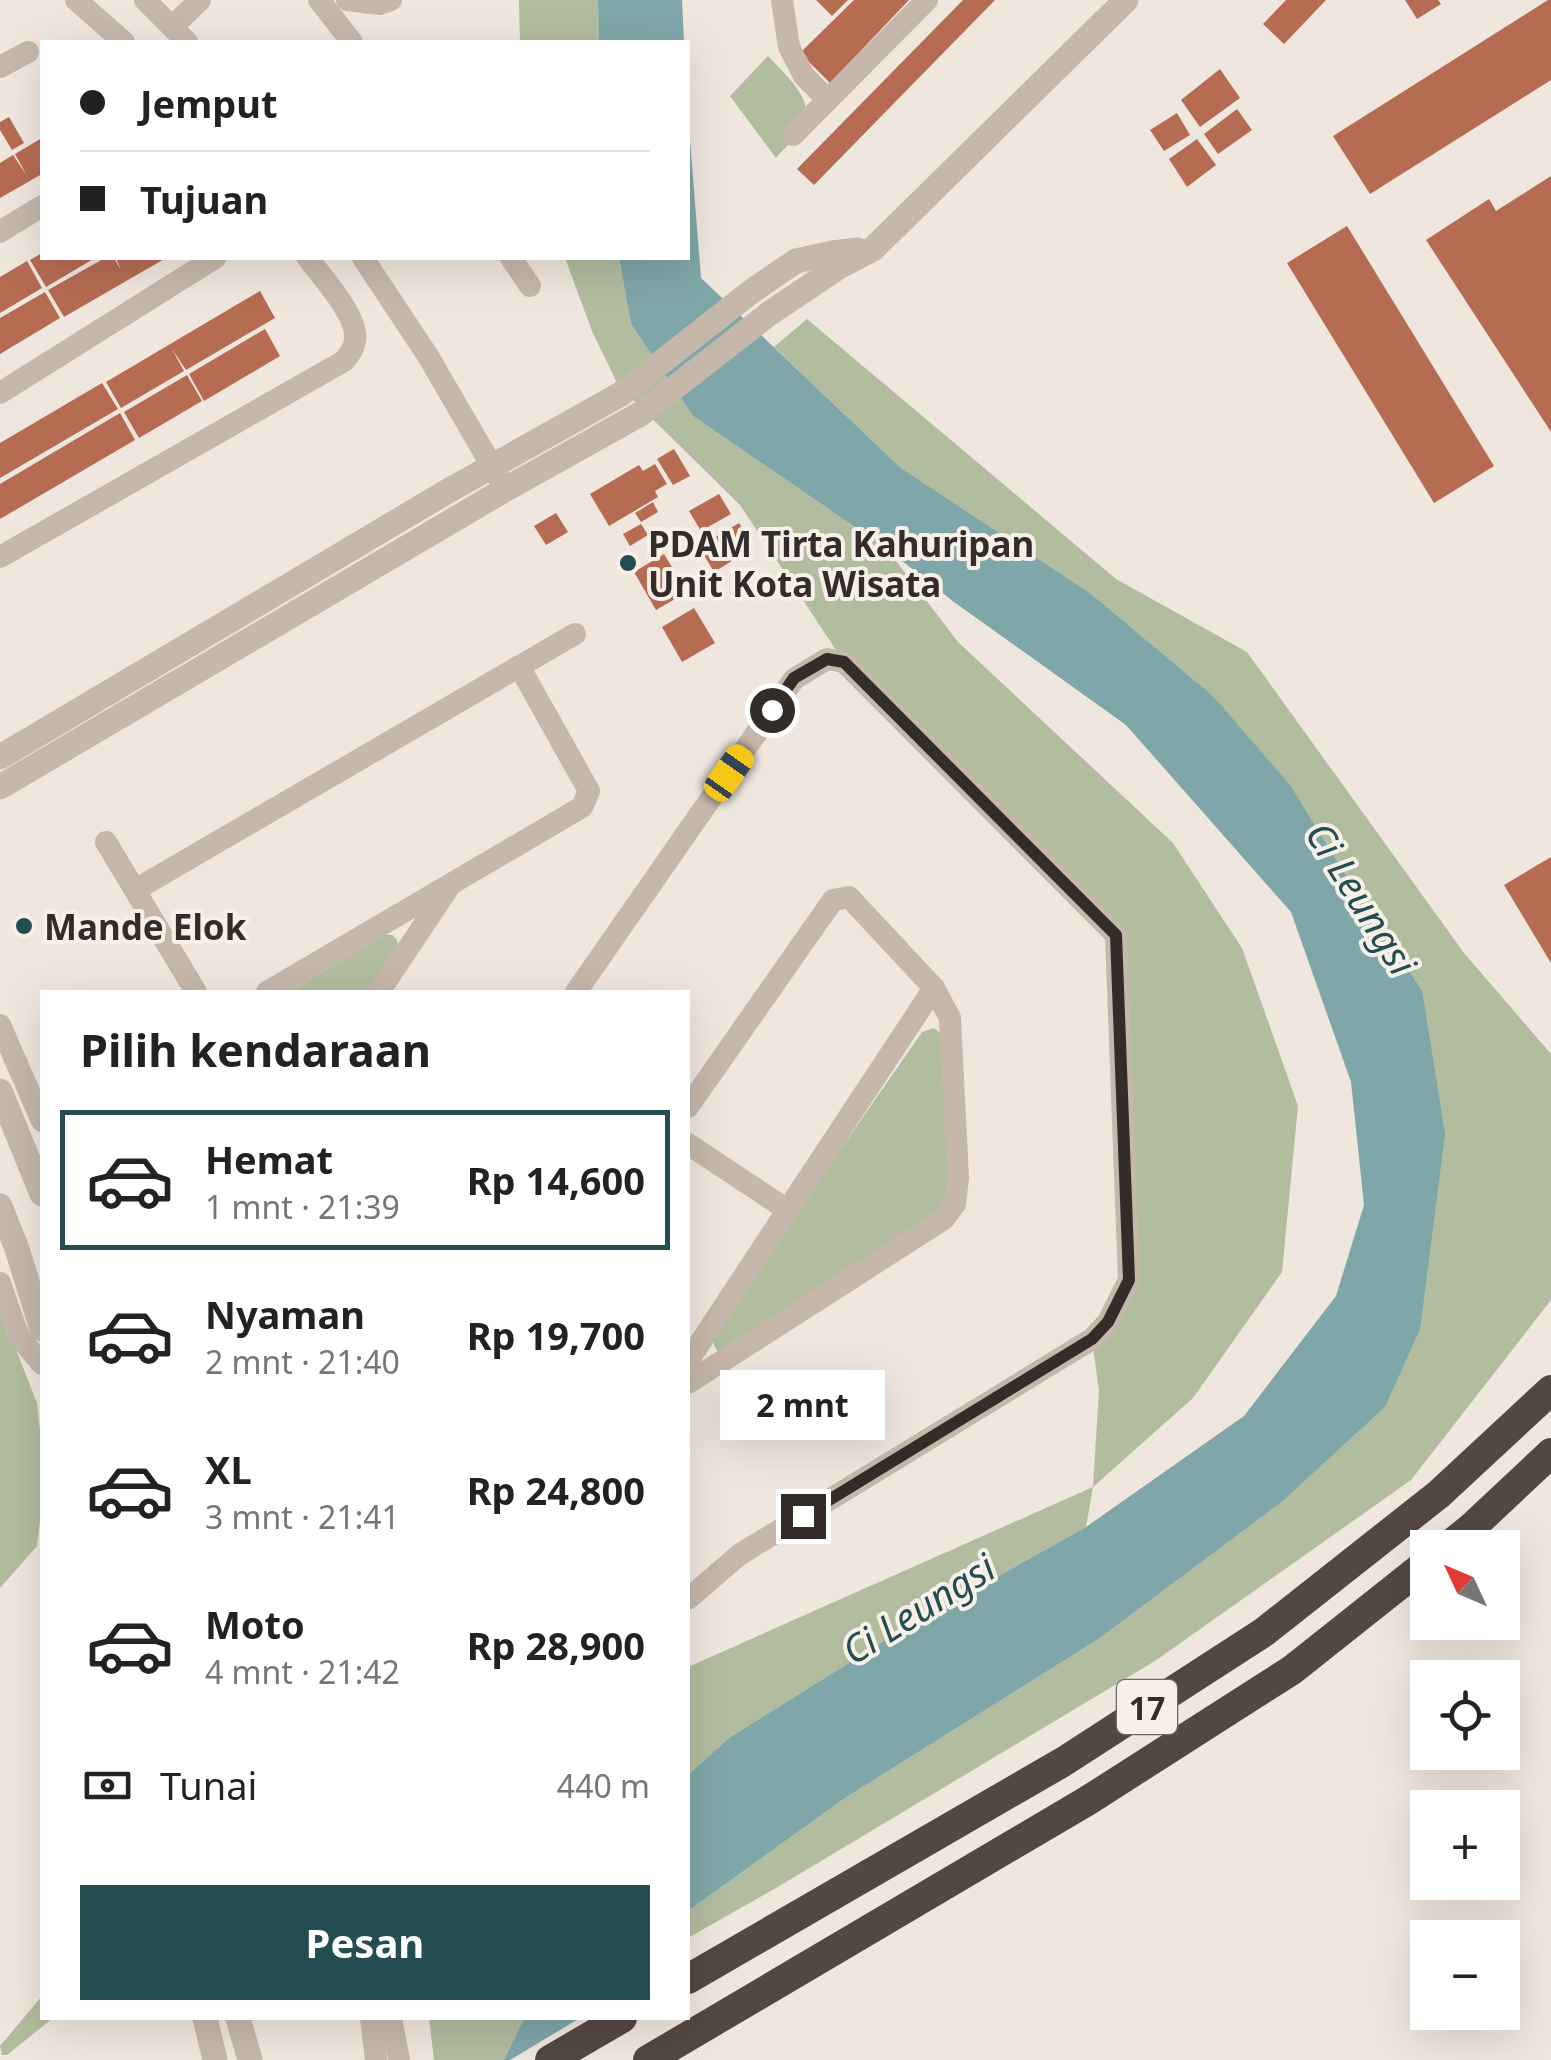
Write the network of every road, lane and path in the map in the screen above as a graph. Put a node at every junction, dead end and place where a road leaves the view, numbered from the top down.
1 (76, 0) edge
2 (146, 0) edge
3 (200, 0) edge
4 (319, 0) edge
5 (346, 0) edge
6 (391, 0) edge
7 (782, 0) edge
8 (927, 0) edge
9 (1126, 0) edge
10 (180, 34) edge
11 (122, 40) edge
12 (350, 40) edge
13 (28, 52) dead end
14 (0, 67) edge
15 (828, 100) junction
16 (794, 135) dead end
17 (40, 207) edge
18 (0, 232) edge
19 (874, 249) junction
20 (213, 260) edge
21 (309, 260) edge
22 (363, 260) edge
23 (512, 260) edge
24 (530, 286) dead end
25 (0, 393) edge
26 (492, 466) junction
27 (506, 489) junction
28 (0, 557) edge
29 (575, 634) dead end
30 (520, 666) junction
31 (0, 757) edge
32 (0, 787) edge
33 (106, 842) dead end
34 (452, 883) junction
35 (135, 890) junction
36 (934, 988) junction
37 (195, 990) edge
38 (270, 990) edge
39 (379, 990) edge
40 (577, 990) edge
41 (0, 1025) edge
42 (0, 1091) edge
43 (690, 1103) edge
44 (40, 1116) edge
45 (690, 1145) edge
46 (40, 1189) edge
47 (0, 1206) edge
48 (786, 1209) junction
49 (0, 1283) edge
50 (40, 1323) edge
51 (690, 1358) edge
52 (40, 1361) edge
53 (690, 1382) edge
54 (1551, 1390) edge
55 (1551, 1453) edge
56 (1468, 1530) edge
57 (1410, 1576) edge
58 (690, 1597) edge
59 (696, 1974) edge
60 (206, 2020) edge
61 (239, 2020) edge
62 (371, 2020) edge
63 (391, 2020) edge
64 (619, 2020) edge
65 (215, 2060) edge
66 (250, 2060) edge
67 (376, 2060) edge
68 (398, 2060) edge
69 (550, 2060) edge
70 (648, 2060) edge

1 - 11 street
2 - 10 street
3 - 10 street
4 - 12 street
5 - 6 street
7 - 15 street
8 - 15 street
9 - 19 street
13 - 14 street
15 - 16 street
17 - 18 street
19 - 26 street
19 - 27 street
20 - 25 street
21 - 28 street
22 - 26 street
23 - 24 street
26 - 27 street
26 - 31 street
27 - 32 street
29 - 30 street
30 - 34 street
30 - 35 street
33 - 35 street
34 - 38 street
34 - 39 street
35 - 37 street
36 - 43 street
36 - 48 street
36 - 53 street
40 - 58 street
41 - 44 street
42 - 46 street
45 - 48 street
47 - 50 street
48 - 51 street
49 - 52 street
54 - 59 highway, 17
55 - 56 highway
57 - 70 highway, 17
60 - 65 street
61 - 66 street
62 - 67 street
63 - 68 street
64 - 69 highway

